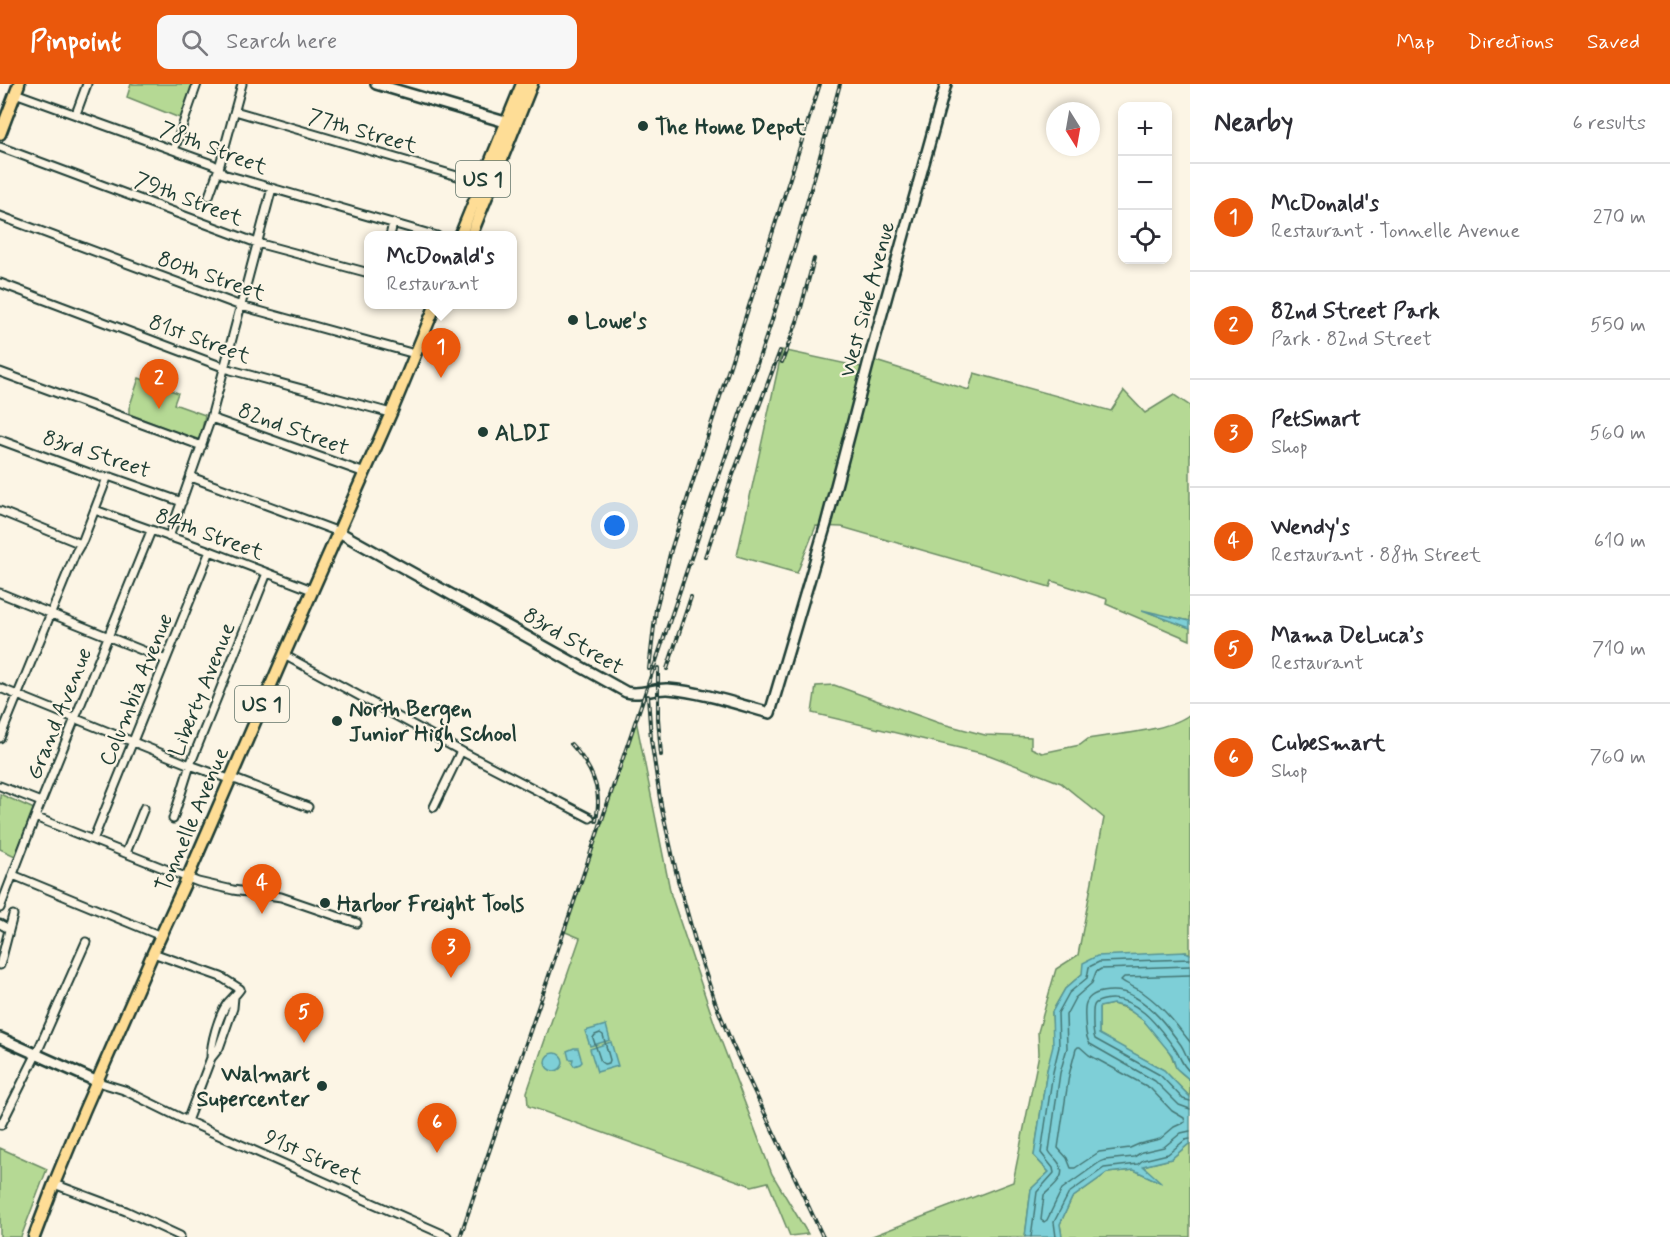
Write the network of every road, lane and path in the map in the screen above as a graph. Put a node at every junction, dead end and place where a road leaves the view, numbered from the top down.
1 (87, 84) edge
2 (197, 84) edge
3 (242, 84) edge
4 (376, 84) edge
5 (522, 84) edge
6 (532, 84) edge
7 (946, 84) edge
8 (17, 88) edge
9 (235, 111) junction
10 (76, 114) junction
11 (511, 123) junction
12 (0, 134) edge
13 (0, 147) edge
14 (174, 150) junction
15 (219, 168) junction
16 (481, 183) junction
17 (272, 188) junction
18 (209, 196) dead end
19 (0, 216) edge
20 (393, 223) junction
21 (391, 231) edge
22 (420, 231) edge
23 (462, 231) edge
24 (473, 231) edge
25 (257, 243) junction
26 (364, 272) edge
27 (0, 284) edge
28 (241, 306) junction
29 (434, 309) edge
30 (415, 354) junction
31 (224, 368) junction
32 (0, 372) edge
33 (391, 413) junction
34 (211, 418) junction
35 (0, 440) edge
36 (201, 446) junction
37 (365, 473) junction
38 (191, 477) junction
39 (107, 478) junction
40 (182, 502) junction
41 (95, 510) junction
42 (0, 511) edge
43 (826, 524) joint
44 (151, 531) junction
45 (339, 532) junction
46 (169, 537) junction
47 (81, 544) junction
48 (210, 551) junction
49 (267, 573) junction
50 (312, 590) junction
51 (0, 593) edge
52 (51, 613) junction
53 (109, 636) junction
54 (284, 655) junction
55 (166, 660) junction
56 (0, 688) edge
57 (18, 695) junction
58 (76, 717) junction
59 (0, 738) edge
60 (133, 740) junction
61 (461, 751) junction
62 (190, 765) junction
63 (230, 779) junction
64 (0, 786) edge
65 (41, 802) junction
66 (308, 807) dead end
67 (434, 807) dead end
68 (144, 808) dead end
69 (35, 817) junction
70 (590, 818) dead end
71 (173, 819) dead end
72 (93, 840) junction
73 (126, 853) junction
74 (14, 875) junction
75 (187, 879) junction
76 (0, 908) edge
77 (12, 915) dead end
78 (357, 922) dead end
79 (0, 924) edge
80 (9, 929) junction
81 (161, 936) junction
82 (86, 942) dead end
83 (153, 953) junction
84 (0, 965) edge
85 (0, 1038) edge
86 (36, 1055) junction
87 (98, 1082) junction
88 (187, 1121) junction
89 (2, 1125) dead end
90 (54, 1185) junction
91 (180, 1236) edge
92 (447, 1236) edge
93 (34, 1237) edge

1 - 10 street
2 - 14 street
3 - 9 street
4 - 11 street
5 - 11 main road, US 1
6 - 11 main road, US 1
7 - 43 street, West Side Avenue
8 - 10 street, 78th Street
8 - 12 main road
9 - 15 street
9 - 16 street, 77th Street
10 - 14 street, 78th Street
11 - 16 main road, US 1
11 - 24 main road, US 1
13 - 25 street, 79th Street
14 - 15 street, 78th Street
15 - 17 street, 78th Street
15 - 18 street
16 - 23 main road, US 1
17 - 20 street, 78th Street
17 - 25 street
19 - 28 street, 80th Street
20 - 21 street
20 - 22 street, 78th Street
25 - 26 street, 79th Street
25 - 28 street
27 - 31 street, 81st Street
28 - 30 street, 80th Street
28 - 31 street
29 - 30 main road, Tonnelle Avenue / US 1
30 - 33 main road, Tonnelle Avenue / US 1
31 - 33 street, 81st Street
31 - 34 street
32 - 36 street
33 - 37 main road, Tonnelle Avenue / US 1
34 - 36 street
34 - 37 street, 82nd Street
35 - 39 street, 83rd Street
36 - 38 street
37 - 45 main road, Tonnelle Avenue / US 1
38 - 40 street
38 - 45 street, 83rd Street
39 - 40 street, 83rd Street
39 - 41 street
40 - 46 street
41 - 44 street, 84th Street
41 - 47 street
42 - 47 street
43 - 45 street, 83rd Street
44 - 46 street, 84th Street
44 - 53 street, Grand Avenue
45 - 50 main road, Tonnelle Avenue / US 1
46 - 48 street, 84th Street
47 - 52 street
48 - 49 street, 84th Street
48 - 55 street, Columbia Avenue
49 - 50 street, 84th Street
49 - 62 street, Liberty Avenue
50 - 54 main road, Tonnelle Avenue / US 1
51 - 52 street
52 - 53 street
52 - 57 street
53 - 55 street
53 - 58 street, Grand Avenue
54 - 61 street
54 - 63 main road, Tonnelle Avenue / US 1
55 - 60 street, Columbia Avenue
56 - 57 street
57 - 58 street
57 - 59 street
58 - 60 street
58 - 65 street, Grand Avenue
60 - 62 street
60 - 72 street, Columbia Avenue
61 - 67 street
61 - 70 street
62 - 63 street
62 - 71 street, Liberty Avenue
63 - 66 street
63 - 75 main road, Tonnelle Avenue / US 1
64 - 65 street
65 - 69 street, Grand Avenue
68 - 73 street
69 - 72 street
69 - 74 street, Grand Avenue
72 - 73 street
73 - 75 street
74 - 76 street, Grand Avenue
74 - 81 street
75 - 78 street
75 - 81 main road, Tonnelle Avenue / US 1
77 - 80 street
79 - 80 street
80 - 84 street
81 - 83 main road, Tonnelle Avenue / US 1
82 - 86 street
83 - 87 main road, Tonnelle Avenue / US 1
83 - 88 street
85 - 86 street, 91st Street
86 - 87 street, 91st Street
86 - 89 street
87 - 88 street, 91st Street
87 - 90 main road, Tonnelle Avenue / US 1
88 - 92 street, 91st Street
90 - 91 street
90 - 93 main road, US 1

